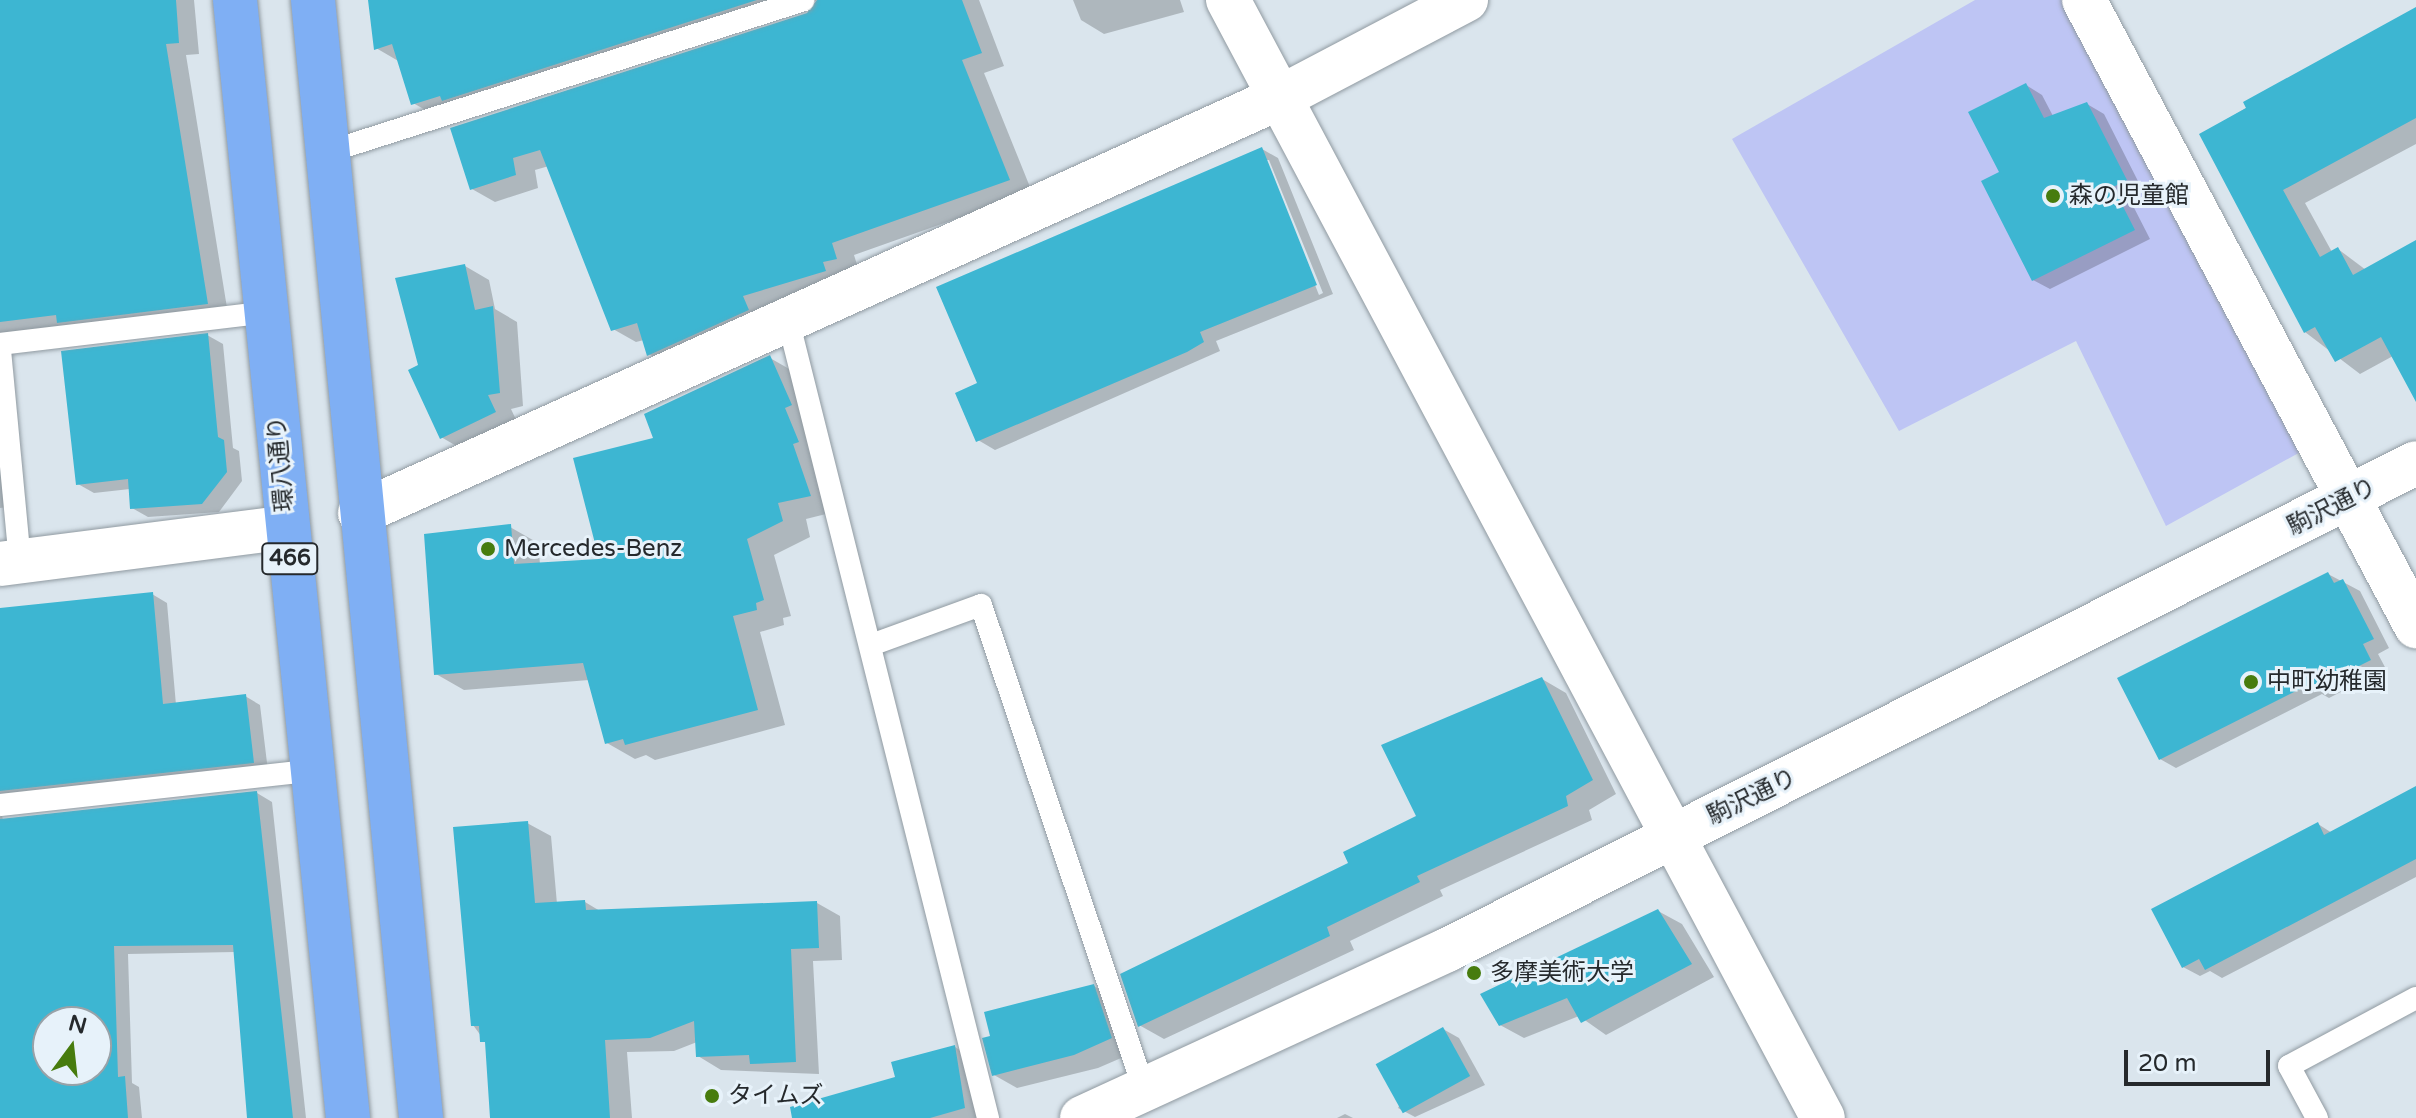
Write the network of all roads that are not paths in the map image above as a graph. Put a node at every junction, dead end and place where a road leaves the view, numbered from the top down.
1 (235, 0) edge
2 (313, 0) edge
3 (803, 0) edge
4 (1228, 0) edge
5 (1466, 0) edge
6 (2089, 2) edge
7 (1281, 97) junction
8 (328, 152) junction
9 (267, 312) junction
10 (787, 316) junction
11 (0, 347) edge
12 (2416, 463) edge
13 (2351, 507) junction
14 (360, 513) junction
15 (287, 527) junction
16 (10, 562) edge
17 (2416, 626) edge
18 (871, 645) junction
19 (310, 771) junction
20 (0, 805) edge
21 (1671, 837) junction
22 (2416, 998) edge
23 (1144, 1089) junction
24 (348, 1118) edge
25 (421, 1118) edge
26 (988, 1118) edge
27 (1082, 1118) edge
28 (1823, 1118) edge
29 (2317, 1118) edge

1 - 9 highway, 環八通り / 466
2 - 8 highway
3 - 8 lane
4 - 7 street
5 - 7 street
6 - 13 street
7 - 10 street
7 - 21 street
8 - 14 highway
9 - 11 lane
9 - 15 highway, 環八通り / 466
10 - 14 street
10 - 18 lane
11 - 16 lane
12 - 13 street, 駒沢通り
13 - 17 street
13 - 21 street, 駒沢通り
14 - 25 highway
15 - 16 street
15 - 19 highway, 環八通り / 466
18 - 23 lane
18 - 26 lane
19 - 20 lane
19 - 24 highway, 環八通り / 466
21 - 23 street, 駒沢通り
21 - 28 street
22 - 29 lane
23 - 27 street, 駒沢通り

